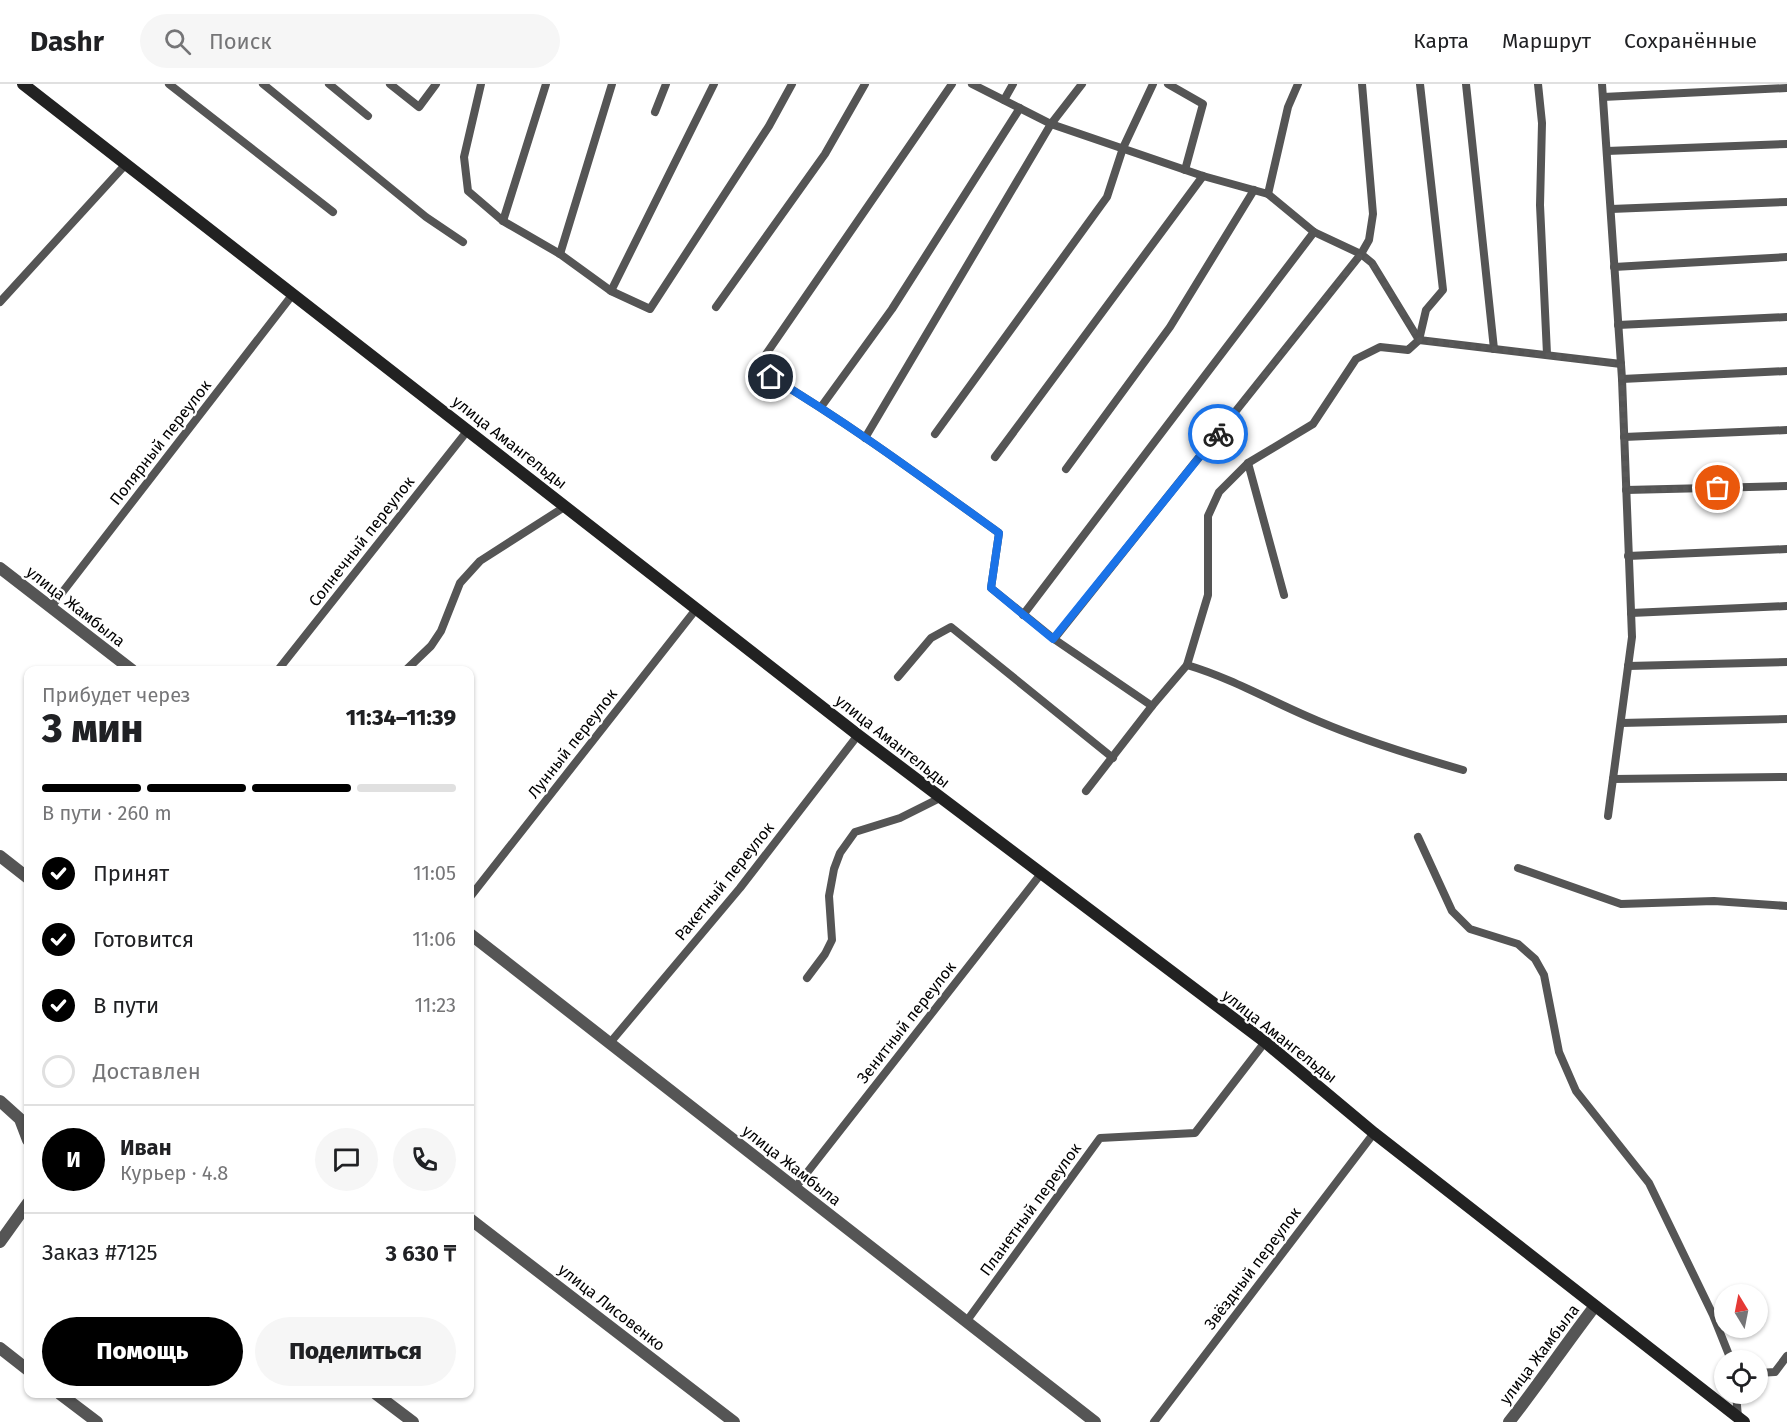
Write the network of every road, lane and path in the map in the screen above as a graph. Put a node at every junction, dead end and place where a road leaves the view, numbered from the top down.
1 (23, 84) edge
2 (169, 84) edge
3 (263, 84) edge
4 (329, 84) edge
5 (390, 84) edge
6 (436, 84) edge
7 (481, 84) edge
8 (546, 84) edge
9 (612, 84) edge
10 (666, 84) edge
11 (714, 84) edge
12 (792, 84) edge
13 (865, 84) edge
14 (952, 84) edge
15 (972, 84) edge
16 (1013, 84) edge
17 (1082, 84) edge
18 (1153, 84) edge
19 (1168, 84) edge
20 (1298, 84) edge
21 (1362, 84) edge
22 (1420, 84) edge
23 (1466, 84) edge
24 (1538, 84) edge
25 (1602, 84) edge
26 (1787, 88) edge
27 (1603, 97) junction
28 (1004, 100) junction
29 (1020, 108) junction
30 (655, 112) dead end
31 (368, 116) dead end
32 (1051, 124) junction
33 (1787, 144) edge
34 (1123, 148) junction
35 (1607, 151) junction
36 (126, 164) junction
37 (1185, 170) junction
38 (1203, 176) junction
39 (1254, 190) junction
40 (1268, 194) junction
41 (1787, 202) edge
42 (1611, 209) junction
43 (333, 212) dead end
44 (503, 221) junction
45 (1314, 232) junction
46 (463, 242) dead end
47 (560, 254) junction
48 (1361, 254) junction
49 (1787, 257) edge
50 (1614, 267) junction
51 (611, 291) junction
52 (293, 294) junction
53 (0, 302) edge
54 (716, 308) dead end
55 (1787, 317) edge
56 (1618, 325) junction
57 (1419, 340) junction
58 (1494, 349) junction
59 (1547, 354) junction
60 (762, 360) dead end
61 (1621, 364) junction
62 (1787, 371) edge
63 (771, 377) dead end
64 (1622, 379) junction
65 (821, 407) junction
66 (468, 430) junction
67 (1787, 430) edge
68 (935, 434) dead end
69 (1624, 437) junction
70 (865, 438) junction
71 (995, 457) dead end
72 (1248, 463) junction
73 (1066, 469) dead end
74 (1787, 486) edge
75 (1626, 490) junction
76 (566, 506) junction
77 (1787, 549) edge
78 (1628, 556) junction
79 (0, 568) edge
80 (1284, 595) dead end
81 (1787, 606) edge
82 (51, 608) junction
83 (697, 608) junction
84 (1631, 613) junction
85 (1023, 615) junction
86 (1053, 639) junction
87 (1787, 662) edge
88 (1187, 665) junction
89 (127, 666) edge
90 (281, 666) edge
91 (410, 666) edge
92 (1628, 666) junction
93 (898, 677) dead end
94 (1152, 706) junction
95 (1787, 719) edge
96 (1620, 723) junction
97 (858, 735) junction
98 (1113, 758) junction
99 (1462, 770) dead end
100 (1787, 777) edge
101 (1613, 779) junction
102 (1086, 791) dead end
103 (940, 798) junction
104 (1608, 816) dead end
105 (1418, 837) dead end
106 (0, 856) edge
107 (1518, 868) dead end
108 (24, 875) edge
109 (1040, 875) junction
110 (474, 892) edge
111 (1787, 906) edge
112 (474, 937) edge
113 (807, 978) dead end
114 (1265, 1042) junction
115 (609, 1044) junction
116 (0, 1101) edge
117 (24, 1130) edge
118 (1374, 1133) junction
119 (795, 1188) junction
120 (24, 1209) edge
121 (474, 1222) edge
122 (0, 1242) edge
123 (1595, 1306) junction
124 (966, 1322) junction
125 (0, 1348) edge
126 (1727, 1350) edge
127 (1787, 1356) edge
128 (24, 1367) edge
129 (1768, 1372) edge
130 (65, 1398) edge
131 (381, 1398) edge
132 (1738, 1404) edge
133 (1741, 1420) edge
134 (98, 1422) edge
135 (413, 1422) edge
136 (734, 1422) edge
137 (1095, 1422) edge
138 (1154, 1422) edge
139 (1509, 1422) edge

1 - 36 street, улица Амангельды
2 - 43 lane
3 - 46 lane
4 - 31 lane
5 - 6 lane
7 - 44 lane
8 - 44 lane
9 - 47 lane
10 - 30 lane
11 - 51 lane
12 - 51 lane
13 - 54 lane
14 - 60 lane
15 - 28 lane
16 - 28 lane
17 - 32 lane
18 - 34 lane
19 - 37 lane
20 - 40 lane
21 - 48 lane
22 - 57 lane
23 - 58 lane
24 - 59 lane
25 - 27 lane
26 - 27 lane
27 - 35 lane
28 - 29 lane
29 - 32 lane
29 - 65 lane
32 - 34 lane
32 - 70 lane
33 - 35 lane
34 - 37 lane
34 - 68 lane
35 - 42 lane
36 - 52 street, улица Амангельды
36 - 53 lane
37 - 38 lane
38 - 39 lane
38 - 71 lane
39 - 40 lane
39 - 73 lane
40 - 45 lane
41 - 42 lane
42 - 50 lane
44 - 47 lane
45 - 48 lane
45 - 85 lane
47 - 51 lane
48 - 57 lane
48 - 86 lane
49 - 50 lane
50 - 56 lane
52 - 66 street, улица Амангельды
52 - 82 lane, Полярный переулок
55 - 56 lane
56 - 61 lane
57 - 58 lane
57 - 72 lane
58 - 59 lane
59 - 61 lane
61 - 64 lane
62 - 64 lane
63 - 65 lane
64 - 69 lane
65 - 70 lane
66 - 76 street, улица Амангельды
66 - 90 lane, Солнечный переулок
67 - 69 lane
69 - 75 lane
70 - 85 lane
72 - 80 lane
72 - 88 lane
74 - 75 lane
75 - 78 lane
76 - 83 street, улица Амангельды
76 - 91 lane
77 - 78 lane
78 - 84 lane
79 - 82 street, улица Жамбыла
81 - 84 lane
82 - 89 street, улица Жамбыла
83 - 97 street, улица Амангельды
83 - 110 lane, Лунный переулок
84 - 92 lane
85 - 86 lane
86 - 94 lane
87 - 92 lane
88 - 94 lane
88 - 99 lane
92 - 96 lane
93 - 98 lane
94 - 98 lane
95 - 96 lane
96 - 101 lane
97 - 103 street, улица Амангельды
97 - 115 lane, Ракетный переулок
98 - 102 lane
100 - 101 lane
101 - 104 lane
103 - 109 street, улица Амангельды
103 - 113 lane
105 - 126 lane
106 - 108 street
107 - 111 lane
109 - 114 street, улица Амангельды
109 - 119 lane, Зенитный переулок
112 - 115 street, улица Жамбыла
114 - 118 street, улица Амангельды
114 - 124 lane, Планетный переулок
115 - 119 street, улица Жамбыла
116 - 117 street
118 - 123 street, улица Амангельды
118 - 138 lane, Звёздный переулок
119 - 124 street, улица Жамбыла
120 - 122 street
121 - 136 street, улица Лисовенко
123 - 133 street, улица Амангельды
123 - 139 street, улица Жамбыла
124 - 137 street, улица Жамбыла
125 - 128 street
127 - 129 lane
130 - 134 street
131 - 135 street
132 - 133 lane

